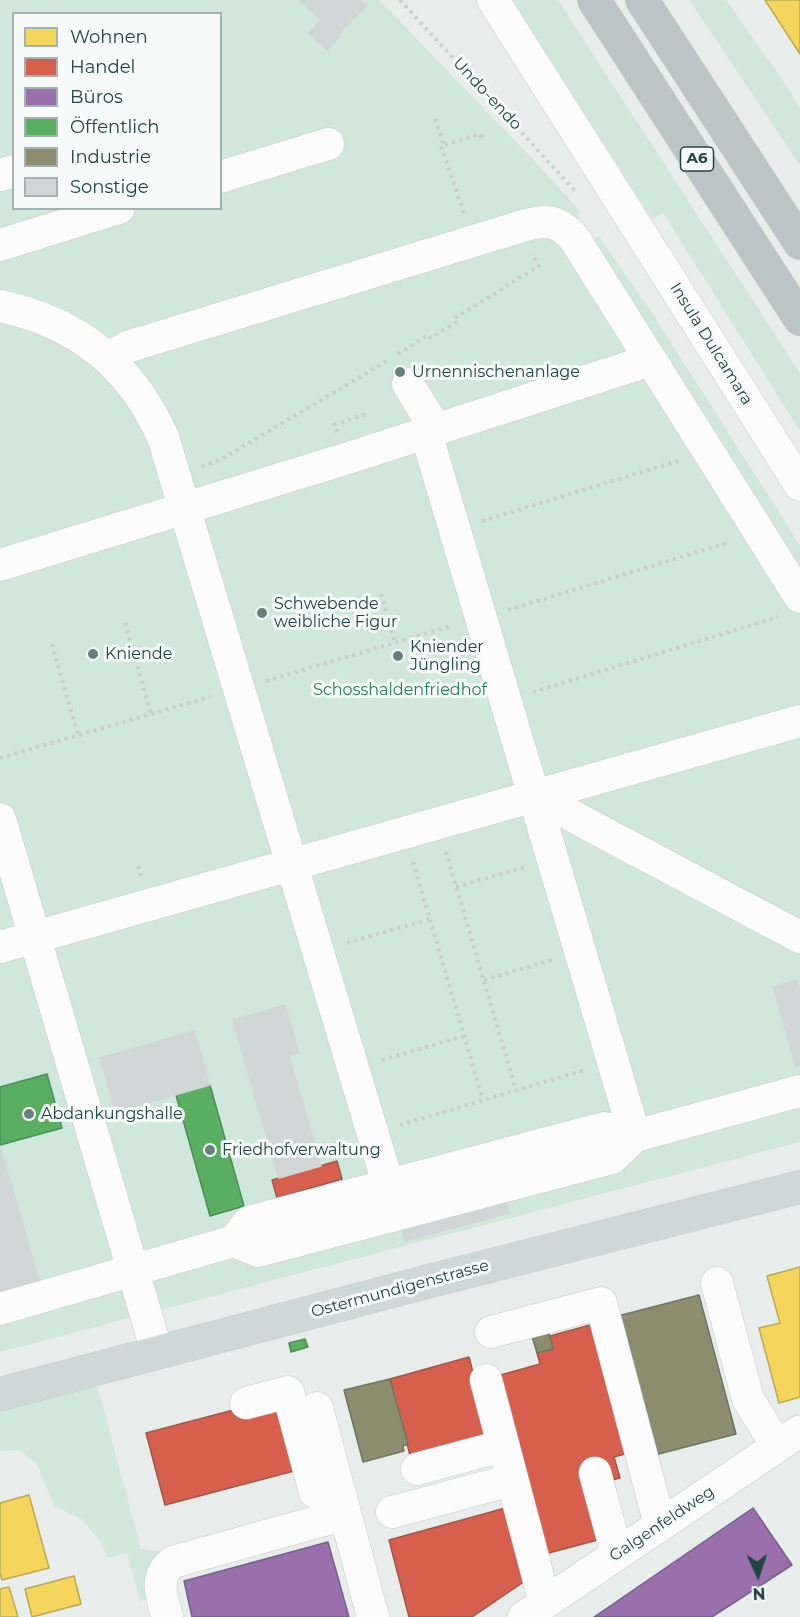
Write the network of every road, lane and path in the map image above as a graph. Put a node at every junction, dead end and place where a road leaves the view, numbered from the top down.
1 (400, 0) edge
2 (493, 0) edge
3 (594, 0) edge
4 (642, 0) edge
5 (435, 119) dead end
6 (482, 138) dead end
7 (328, 144) dead end
8 (444, 145) junction
9 (222, 176) edge
10 (573, 189) dead end
11 (113, 210) edge
12 (516, 228) junction
13 (474, 241) junction
14 (800, 243) edge
15 (0, 245) edge
16 (0, 306) edge
17 (800, 319) edge
18 (109, 358) junction
19 (651, 360) junction
20 (408, 384) dead end
21 (431, 431) junction
22 (709, 451) junction
23 (201, 467) dead end
24 (800, 485) edge
25 (186, 509) junction
26 (455, 529) junction
27 (760, 532) junction
28 (0, 566) edge
29 (381, 594) dead end
30 (794, 606) edge
31 (481, 618) junction
32 (125, 623) dead end
33 (395, 643) junction
34 (52, 644) dead end
35 (240, 689) junction
36 (506, 700) junction
37 (151, 714) junction
38 (800, 721) edge
39 (78, 735) junction
40 (0, 758) edge
41 (535, 796) junction
42 (0, 819) edge
43 (438, 823) junction
44 (405, 832) junction
45 (554, 858) junction
46 (292, 864) junction
47 (456, 887) junction
48 (430, 919) junction
49 (35, 937) junction
50 (800, 937) edge
51 (0, 947) edge
52 (318, 951) junction
53 (581, 952) junction
54 (484, 980) junction
55 (464, 1035) junction
56 (614, 1062) junction
57 (372, 1063) dead end
58 (516, 1090) junction
59 (800, 1091) edge
60 (483, 1100) junction
61 (392, 1127) dead end
62 (635, 1136) junction
63 (388, 1184) junction
64 (800, 1187) edge
65 (397, 1214) junction
66 (234, 1241) junction
67 (134, 1270) junction
68 (717, 1283) dead end
69 (0, 1309) edge
70 (491, 1332) dead end
71 (157, 1352) junction
72 (486, 1380) dead end
73 (0, 1394) edge
74 (246, 1403) dead end
75 (317, 1408) dead end
76 (788, 1438) edge
77 (504, 1446) junction
78 (417, 1469) dead end
79 (596, 1473) dead end
80 (512, 1480) junction
81 (343, 1505) junction
82 (392, 1512) dead end
83 (660, 1525) junction
84 (617, 1554) junction
85 (534, 1610) edge
86 (167, 1617) edge
87 (373, 1617) edge

1 - 10 path, Undo-endo
2 - 24 street, Insula Dulcamara
3 - 17 highway, A6
4 - 14 highway, A6
5 - 8 path
6 - 8 path
7 - 9 street
8 - 13 path
11 - 15 street
12 - 13 street
12 - 19 street
12 - 23 path
13 - 18 street
16 - 18 street
18 - 25 street
19 - 21 street
19 - 22 street
20 - 21 street
21 - 25 street
21 - 26 street
22 - 26 path
22 - 27 street
25 - 28 street
25 - 35 street
26 - 31 street
27 - 30 street
27 - 31 path
29 - 33 path
30 - 36 path
31 - 33 path
31 - 36 street
32 - 37 path
33 - 35 path
34 - 39 path
35 - 37 path
35 - 46 street
36 - 41 street
37 - 39 path
38 - 41 street
39 - 40 path
41 - 43 street
41 - 45 street
41 - 50 street
42 - 49 street
43 - 44 street
43 - 47 path
44 - 46 street
44 - 48 path
45 - 47 path
45 - 53 street
46 - 49 street
46 - 52 street
47 - 54 path
48 - 52 path
48 - 55 path
49 - 51 street
49 - 67 street
52 - 63 street
53 - 54 path
53 - 56 street
54 - 58 path
55 - 57 path
55 - 60 path
56 - 58 path
56 - 62 street
58 - 60 path
59 - 62 street
60 - 61 path
62 - 63 street
62 - 65 street
63 - 65 street
63 - 66 street
64 - 71 main road, Ostermundigenstrasse
65 - 66 street
66 - 67 street
67 - 69 street
67 - 71 street
68 - 76 street
70 - 83 street
71 - 73 main road, Ostermundigenstrasse
72 - 77 street
74 - 81 street
75 - 81 street
76 - 83 street, Galgenfeldweg
77 - 78 street
77 - 80 street
79 - 84 street
80 - 82 street
80 - 85 street
81 - 86 street
81 - 87 street
83 - 84 street, Galgenfeldweg
84 - 85 street, Galgenfeldweg

